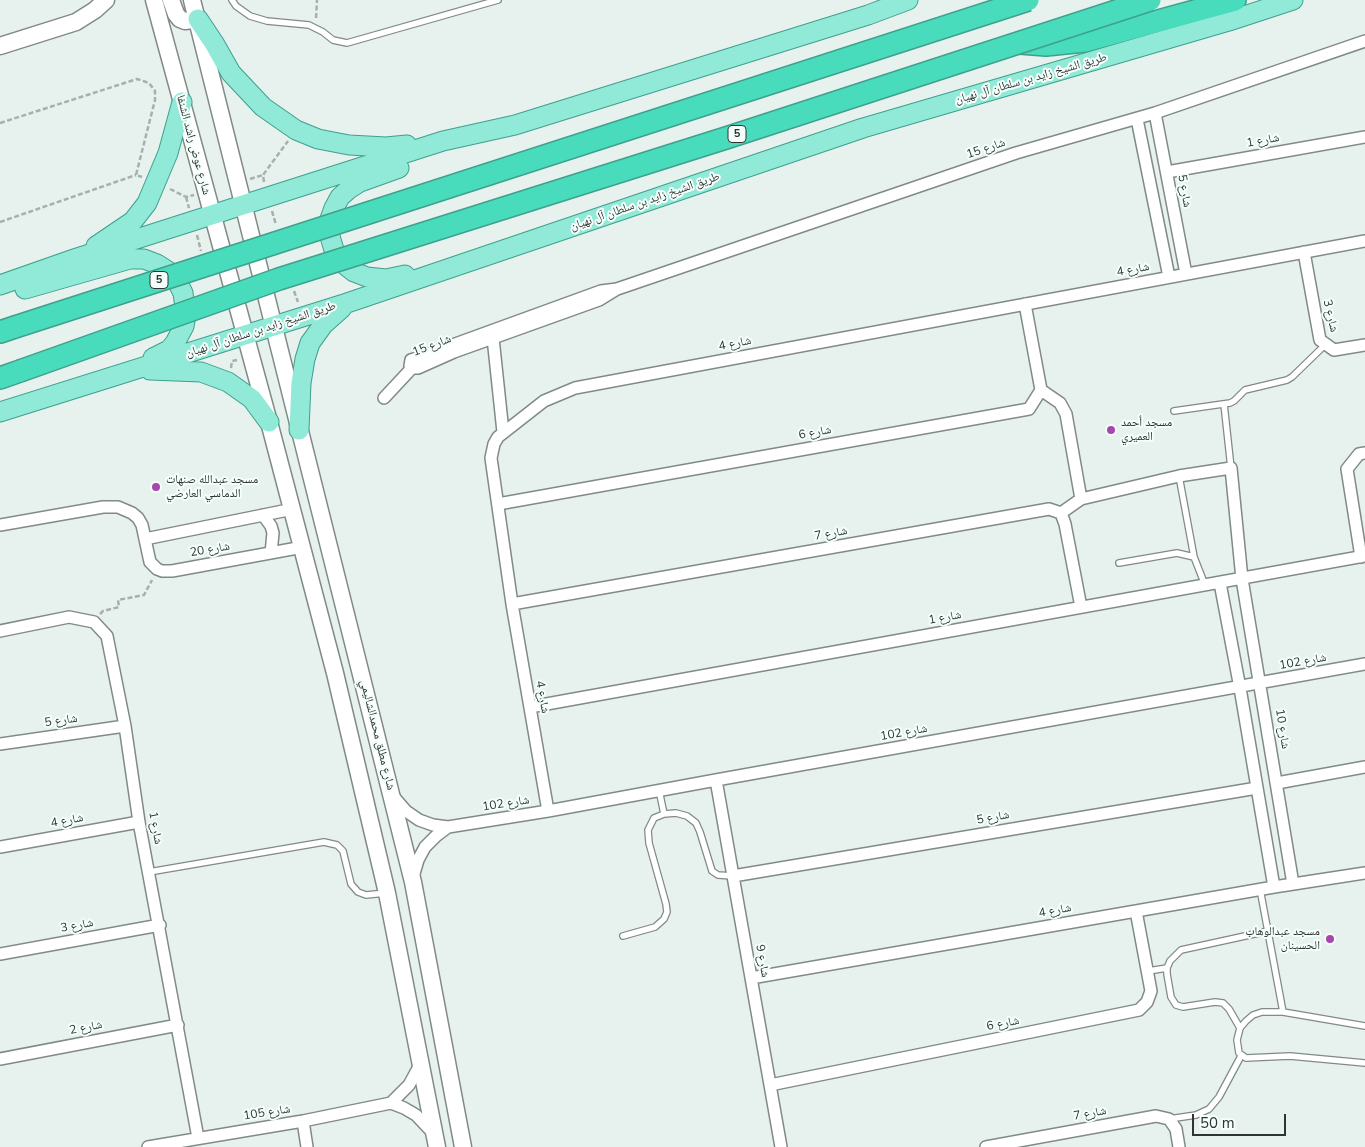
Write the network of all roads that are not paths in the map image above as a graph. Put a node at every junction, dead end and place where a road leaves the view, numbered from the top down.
1 (106, 0) edge
2 (154, 0) edge
3 (171, 0) edge
4 (192, 0) edge
5 (232, 0) edge
6 (498, 0) edge
7 (908, 0) edge
8 (1028, 0) edge
9 (1150, 0) edge
10 (1235, 0) edge
11 (1293, 0) edge
12 (997, 6) edge
13 (198, 19) junction
14 (1365, 41) edge
15 (1020, 43) junction
16 (0, 46) edge
17 (182, 102) junction
18 (1156, 113) junction
19 (1137, 118) junction
20 (516, 125) junction
21 (1365, 137) edge
22 (443, 142) junction
23 (1167, 172) junction
24 (243, 205) junction
25 (212, 215) junction
26 (559, 231) junction
27 (1365, 241) edge
28 (1304, 252) junction
29 (77, 258) junction
30 (1186, 274) junction
31 (1168, 277) junction
32 (0, 285) edge
33 (617, 289) junction
34 (0, 296) edge
35 (347, 303) junction
36 (1025, 304) junction
37 (273, 326) junction
38 (7, 330) edge
39 (245, 335) junction
40 (493, 338) junction
41 (1326, 344) junction
42 (1365, 345) edge
43 (412, 368) junction
44 (137, 370) junction
45 (0, 378) edge
46 (1041, 390) junction
47 (384, 398) dead end
48 (1224, 404) junction
49 (0, 411) edge
50 (1174, 411) dead end
51 (269, 422) junction
52 (299, 430) junction
53 (503, 432) junction
54 (1365, 453) edge
55 (1231, 468) junction
56 (1179, 476) junction
57 (1081, 499) junction
58 (498, 504) junction
59 (292, 509) junction
60 (1060, 513) junction
61 (263, 515) junction
62 (0, 525) edge
63 (145, 539) junction
64 (302, 547) junction
65 (271, 553) junction
66 (1363, 556) edge
67 (1194, 557) junction
68 (1119, 563) dead end
69 (1242, 579) junction
70 (1220, 583) junction
71 (1205, 585) junction
72 (512, 604) junction
73 (1081, 607) junction
74 (0, 630) edge
75 (1365, 664) edge
76 (360, 669) junction
77 (335, 673) junction
78 (1260, 684) junction
79 (1240, 688) junction
80 (530, 707) junction
81 (125, 726) junction
82 (0, 744) edge
83 (1365, 767) edge
84 (716, 780) junction
85 (1277, 783) junction
86 (1257, 788) junction
87 (659, 790) junction
88 (392, 795) junction
89 (548, 811) junction
90 (664, 814) junction
91 (139, 822) junction
92 (448, 827) junction
93 (0, 847) edge
94 (149, 872) junction
95 (1365, 873) edge
96 (733, 876) junction
97 (413, 882) junction
98 (1293, 884) junction
99 (1274, 887) junction
100 (1260, 889) junction
101 (387, 892) junction
102 (1136, 911) junction
103 (160, 925) junction
104 (1268, 931) junction
105 (623, 936) dead end
106 (0, 954) edge
107 (1167, 968) junction
108 (1148, 971) junction
109 (751, 978) junction
110 (1283, 1012) junction
111 (178, 1025) junction
112 (1365, 1026) edge
113 (1240, 1028) junction
114 (1242, 1056) junction
115 (0, 1059) edge
116 (1365, 1062) edge
117 (421, 1063) junction
118 (770, 1084) junction
119 (391, 1103) junction
120 (1169, 1119) junction
121 (303, 1121) junction
122 (198, 1138) junction
123 (436, 1142) edge
124 (148, 1147) edge
125 (307, 1147) edge
126 (463, 1147) edge
127 (781, 1147) edge
128 (986, 1147) edge
129 (1179, 1147) edge

1 - 16 street
2 - 17 street, شارع عوض راشد الشنفا
3 - 13 street
4 - 13 street
5 - 6 lane
7 - 20 main road
8 - 12 highway, 5, bridge
9 - 15 highway, 5, bridge
10 - 15 highway
11 - 26 main road, طريق الشيخ زايد بن سلطان آل نهيان
12 - 38 highway, 5, bridge
13 - 22 main road
13 - 24 street
14 - 18 street, شارع 15
15 - 45 highway, 5, bridge
17 - 25 street, شارع عوض راشد الشنفا
17 - 29 main road
18 - 19 street, شارع 15
18 - 23 street, شارع 5
19 - 31 street
19 - 33 street, شارع 15
20 - 22 main road
20 - 26 main road
21 - 23 street, شارع 1
22 - 24 main road
23 - 30 street, شارع 5
24 - 25 main road
24 - 37 street, شارع مطلق محمدالشاليمي
25 - 29 main road
25 - 39 street, شارع عوض راشد الشنفا
26 - 35 main road, طريق الشيخ زايد بن سلطان آل نهيان
27 - 28 street, شارع 4
28 - 30 street, شارع 4
28 - 41 street, شارع 3
29 - 32 main road
30 - 31 street, شارع 4
31 - 36 street, شارع 4
33 - 40 street, شارع 15
33 - 43 street, شارع 15
34 - 49 main road
35 - 37 main road, طريق الشيخ زايد بن سلطان آل نهيان
35 - 52 main road
36 - 46 street
36 - 53 street, شارع 4
37 - 39 main road, طريق الشيخ زايد بن سلطان آل نهيان
37 - 52 street, شارع مطلق محمدالشاليمي
39 - 44 main road, طريق الشيخ زايد بن سلطان آل نهيان
39 - 51 street, شارع مطلق محمدالشاليمي
40 - 43 street, شارع 15
40 - 53 street
41 - 42 street, شارع 3
41 - 48 lane
43 - 47 street
44 - 49 main road, طريق الشيخ زايد بن سلطان آل نهيان
44 - 51 main road
46 - 57 street
46 - 58 street, شارع 6
48 - 50 lane
48 - 55 lane
51 - 59 street, شارع مطلق محمدالشاليمي
52 - 76 street, شارع مطلق محمدالشاليمي
53 - 58 street, شارع 4
54 - 66 street
55 - 56 street
55 - 69 street, شارع 10
56 - 57 street
56 - 67 lane
57 - 60 street
58 - 72 street, شارع 4
59 - 61 street, شارع 20
59 - 64 street, شارع مطلق محمدالشاليمي
60 - 72 street, شارع 7
60 - 73 street
61 - 63 street, شارع 20
61 - 65 street
62 - 63 street
63 - 65 street, شارع 20
64 - 65 street, شارع 20
64 - 77 street, شارع مطلق محمدالشاليمي
66 - 69 street, شارع 1
67 - 68 lane
67 - 71 lane
69 - 70 street, شارع 1
69 - 78 street, شارع 10
70 - 71 street, شارع 1
70 - 79 street
71 - 73 street, شارع 1
72 - 80 street, شارع 4
73 - 80 street, شارع 1
74 - 81 street, شارع 1
75 - 78 street, شارع 102
76 - 77 street
76 - 88 street, شارع مطلق محمدالشاليمي
77 - 101 street, شارع مطلق محمدالشاليمي
78 - 79 street, شارع 102
78 - 85 street, شارع 10
79 - 84 street, شارع 102
79 - 86 street
80 - 89 street, شارع 4
81 - 82 street, شارع 5
81 - 91 street, شارع 1
83 - 85 street
84 - 87 street, شارع 102
84 - 96 street, شارع 9
85 - 98 street, شارع 10
86 - 96 street, شارع 5
86 - 99 street
87 - 89 street, شارع 102
87 - 90 lane
88 - 92 street, شارع 102
88 - 97 street, شارع مطلق محمدالشاليمي
89 - 92 street, شارع 102
90 - 96 lane
90 - 105 lane
91 - 93 street, شارع 4
91 - 94 street, شارع 1
92 - 97 street
94 - 101 lane
94 - 103 street, شارع 1
95 - 98 street, شارع 4
96 - 109 street, شارع 9
97 - 126 street, شارع مطلق محمدالشاليمي
98 - 99 street, شارع 4
99 - 100 street, شارع 4
100 - 102 street, شارع 4
100 - 104 lane
101 - 117 street, شارع مطلق محمدالشاليمي
102 - 108 street, شارع 6
102 - 109 street, شارع 4
103 - 106 street, شارع 3
103 - 111 street, شارع 1
104 - 107 lane
104 - 110 lane
107 - 108 lane
107 - 113 lane
108 - 118 street, شارع 6
109 - 118 street, شارع 9
110 - 112 lane
110 - 113 lane
111 - 115 street, شارع 2
111 - 122 street, شارع 1
113 - 114 lane
114 - 116 lane
114 - 120 lane
117 - 119 street
117 - 123 street, شارع مطلق محمدالشاليمي
118 - 127 street, شارع 9
119 - 121 street, شارع 105
119 - 123 street
120 - 128 street, شارع 7
120 - 129 street
121 - 122 street, شارع 105
121 - 125 street
122 - 124 street, شارع 105

